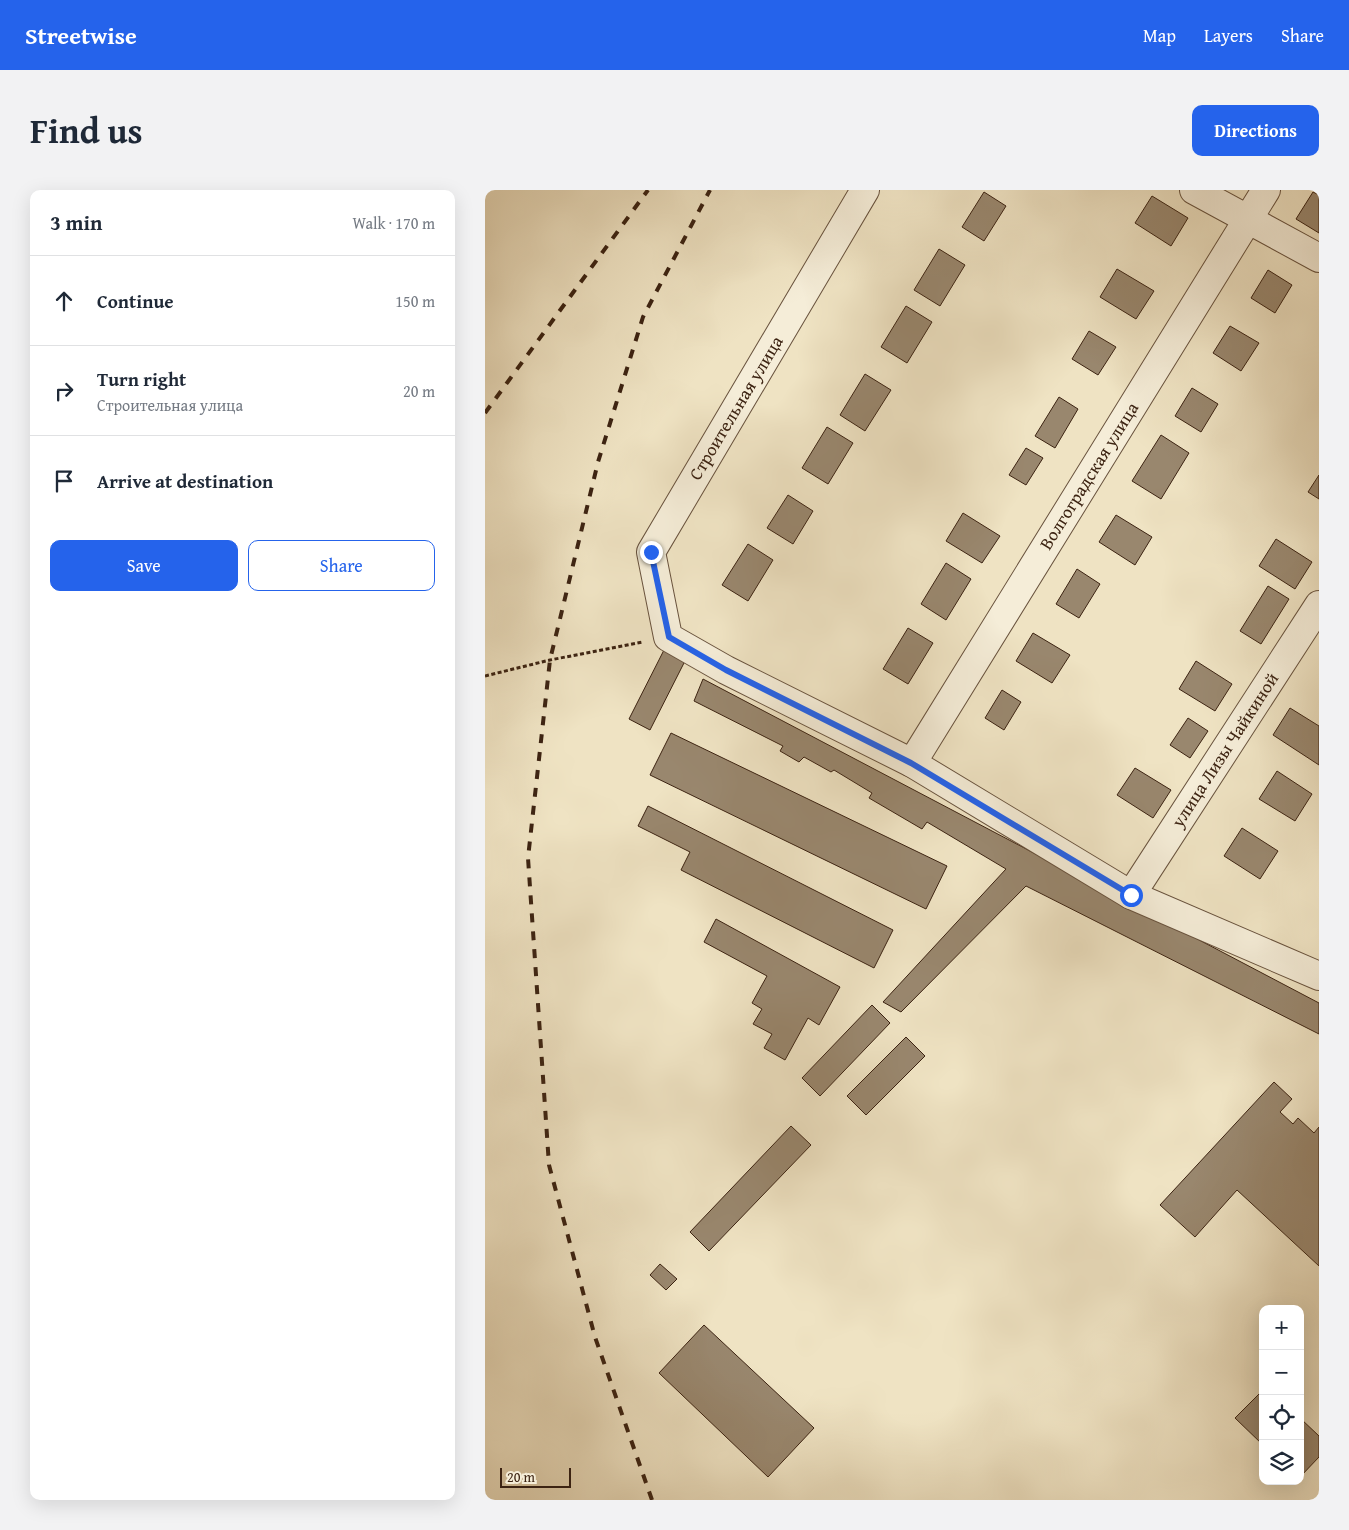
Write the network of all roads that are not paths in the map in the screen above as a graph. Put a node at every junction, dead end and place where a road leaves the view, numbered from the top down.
1 (865, 190) edge
2 (1194, 190) edge
3 (1266, 190) edge
4 (1247, 220) junction
5 (1319, 258) edge
6 (1319, 605) edge
7 (911, 763) junction
8 (1131, 895) junction
9 (1319, 976) edge

1 - 7 street, Строительная улица
2 - 4 street
3 - 4 street, Волгоградская улица
4 - 5 street
4 - 7 street, Волгоградская улица
6 - 8 street, улица Лизы Чайкиной
7 - 8 street
8 - 9 street

